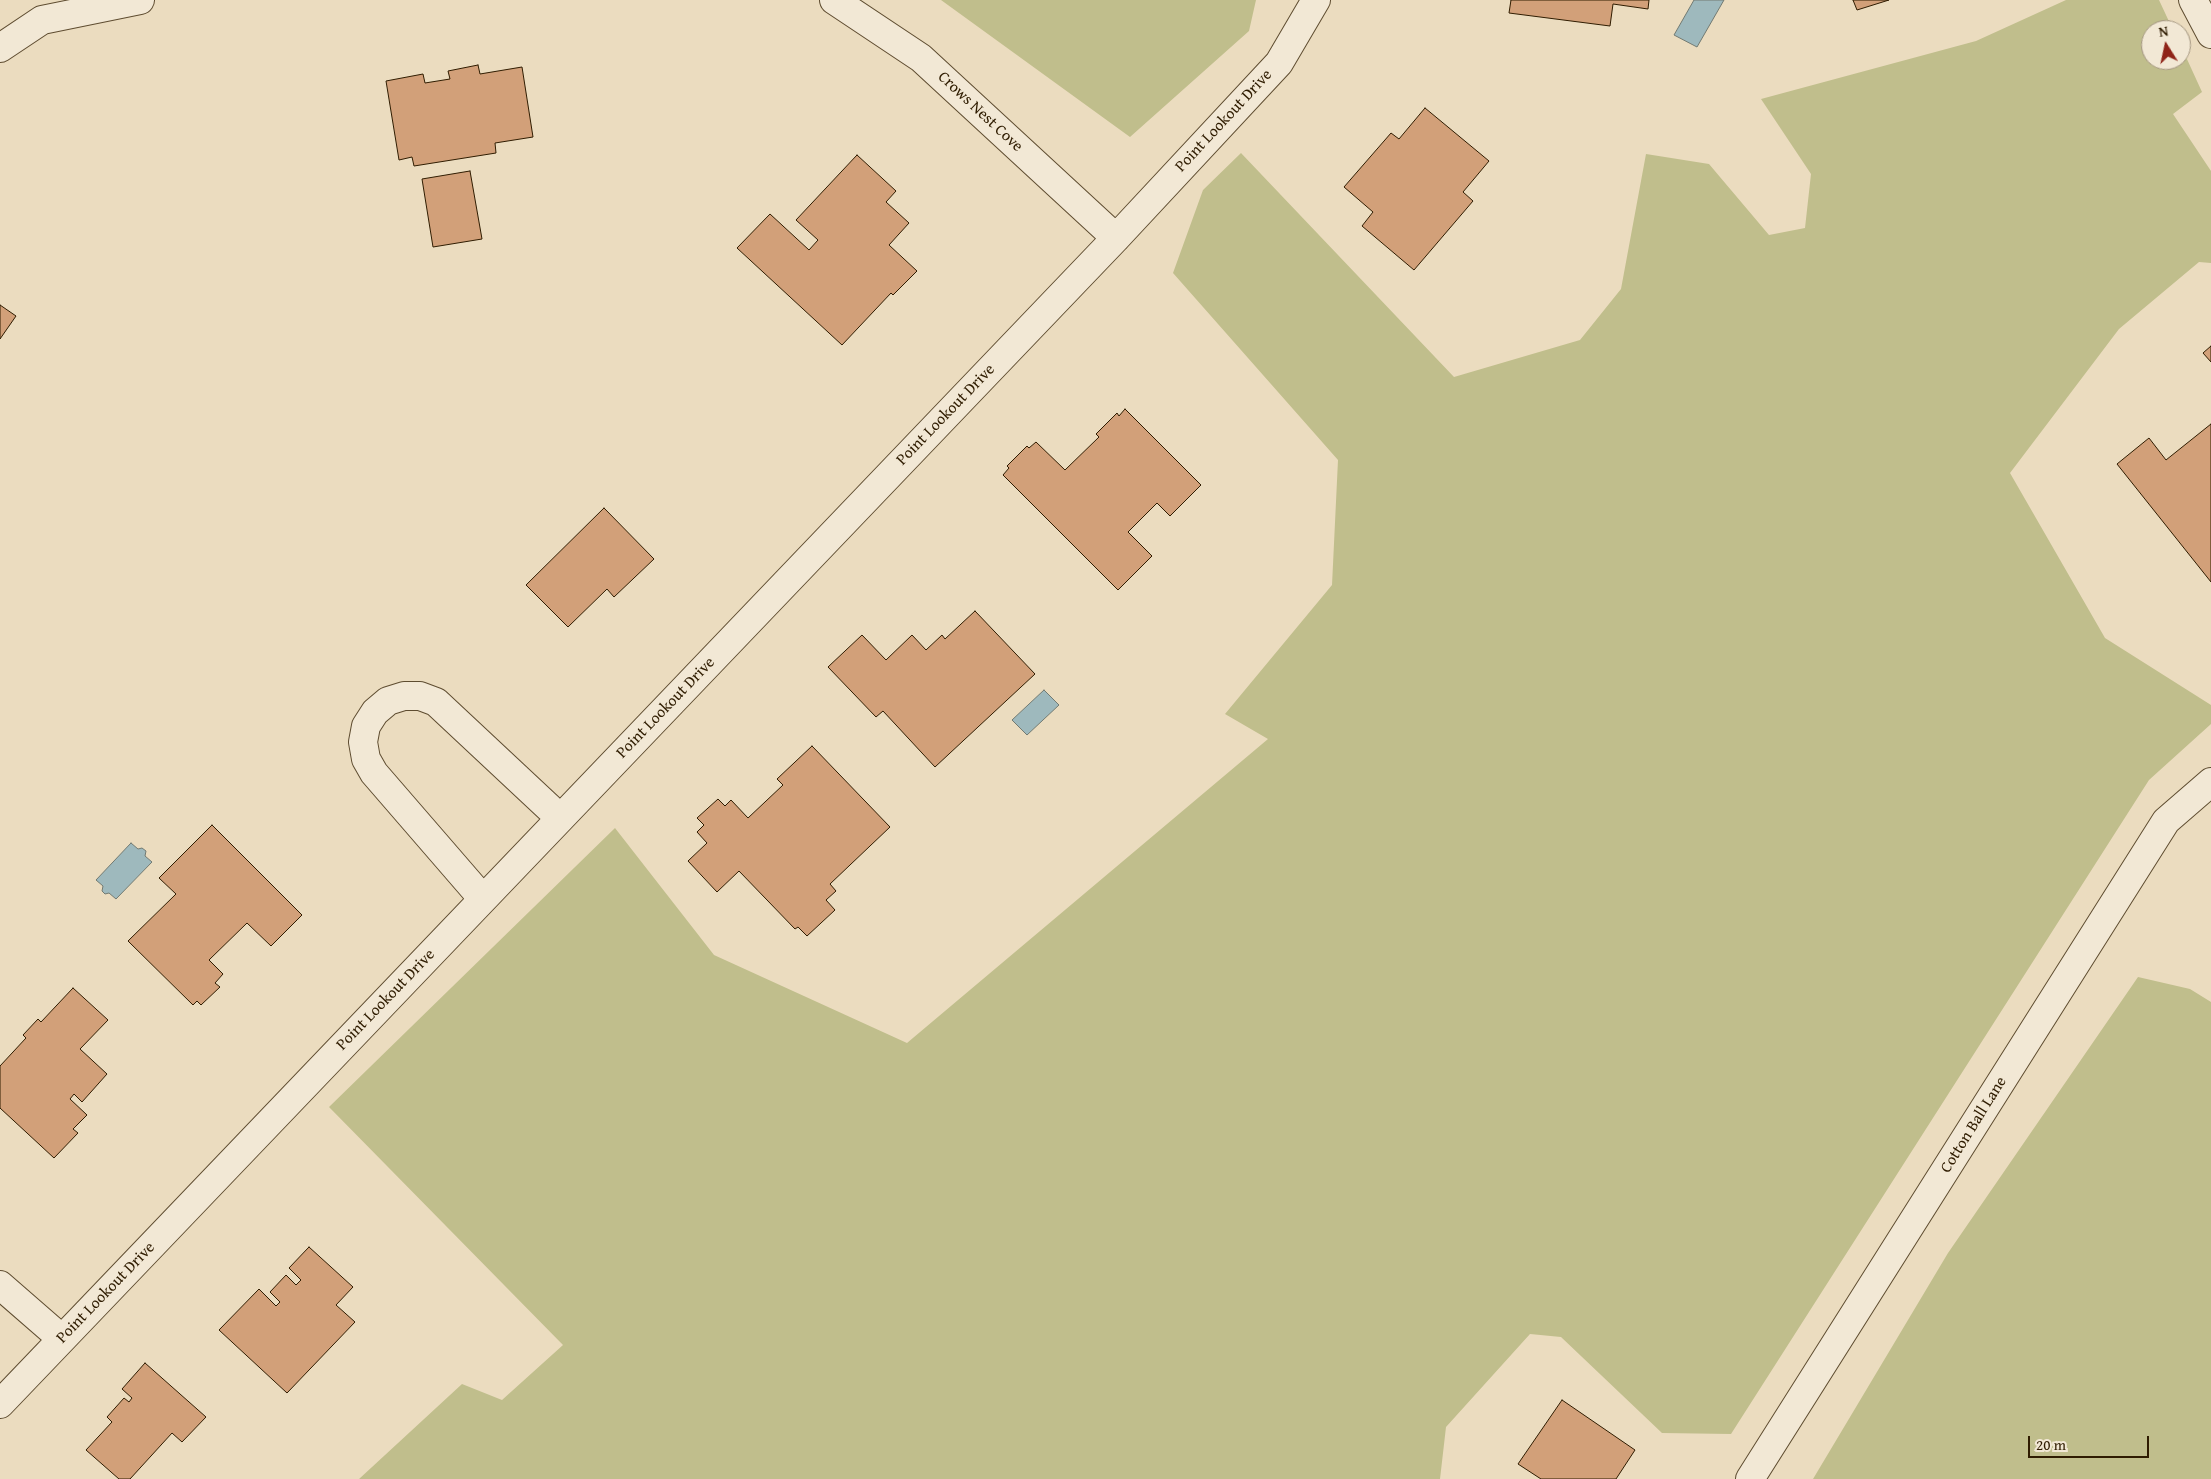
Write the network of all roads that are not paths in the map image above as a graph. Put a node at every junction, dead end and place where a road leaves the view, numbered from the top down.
1 (140, 0) edge
2 (834, 0) edge
3 (1316, 0) edge
4 (2193, 0) edge
5 (2211, 34) edge
6 (0, 48) edge
7 (1116, 238) junction
8 (2211, 782) edge
9 (560, 818) junction
10 (483, 899) junction
11 (0, 1285) edge
12 (62, 1339) junction
13 (0, 1404) edge
14 (1750, 1479) edge

1 - 6 street
2 - 7 street, Crows Nest Cove
3 - 7 street, Point Lookout Drive
4 - 5 street
7 - 9 street, Point Lookout Drive
8 - 14 street, Cotton Ball Lane
9 - 10 street, Point Lookout Drive
9 - 10 street
10 - 12 street, Point Lookout Drive
11 - 12 street
12 - 13 street, Point Lookout Drive

